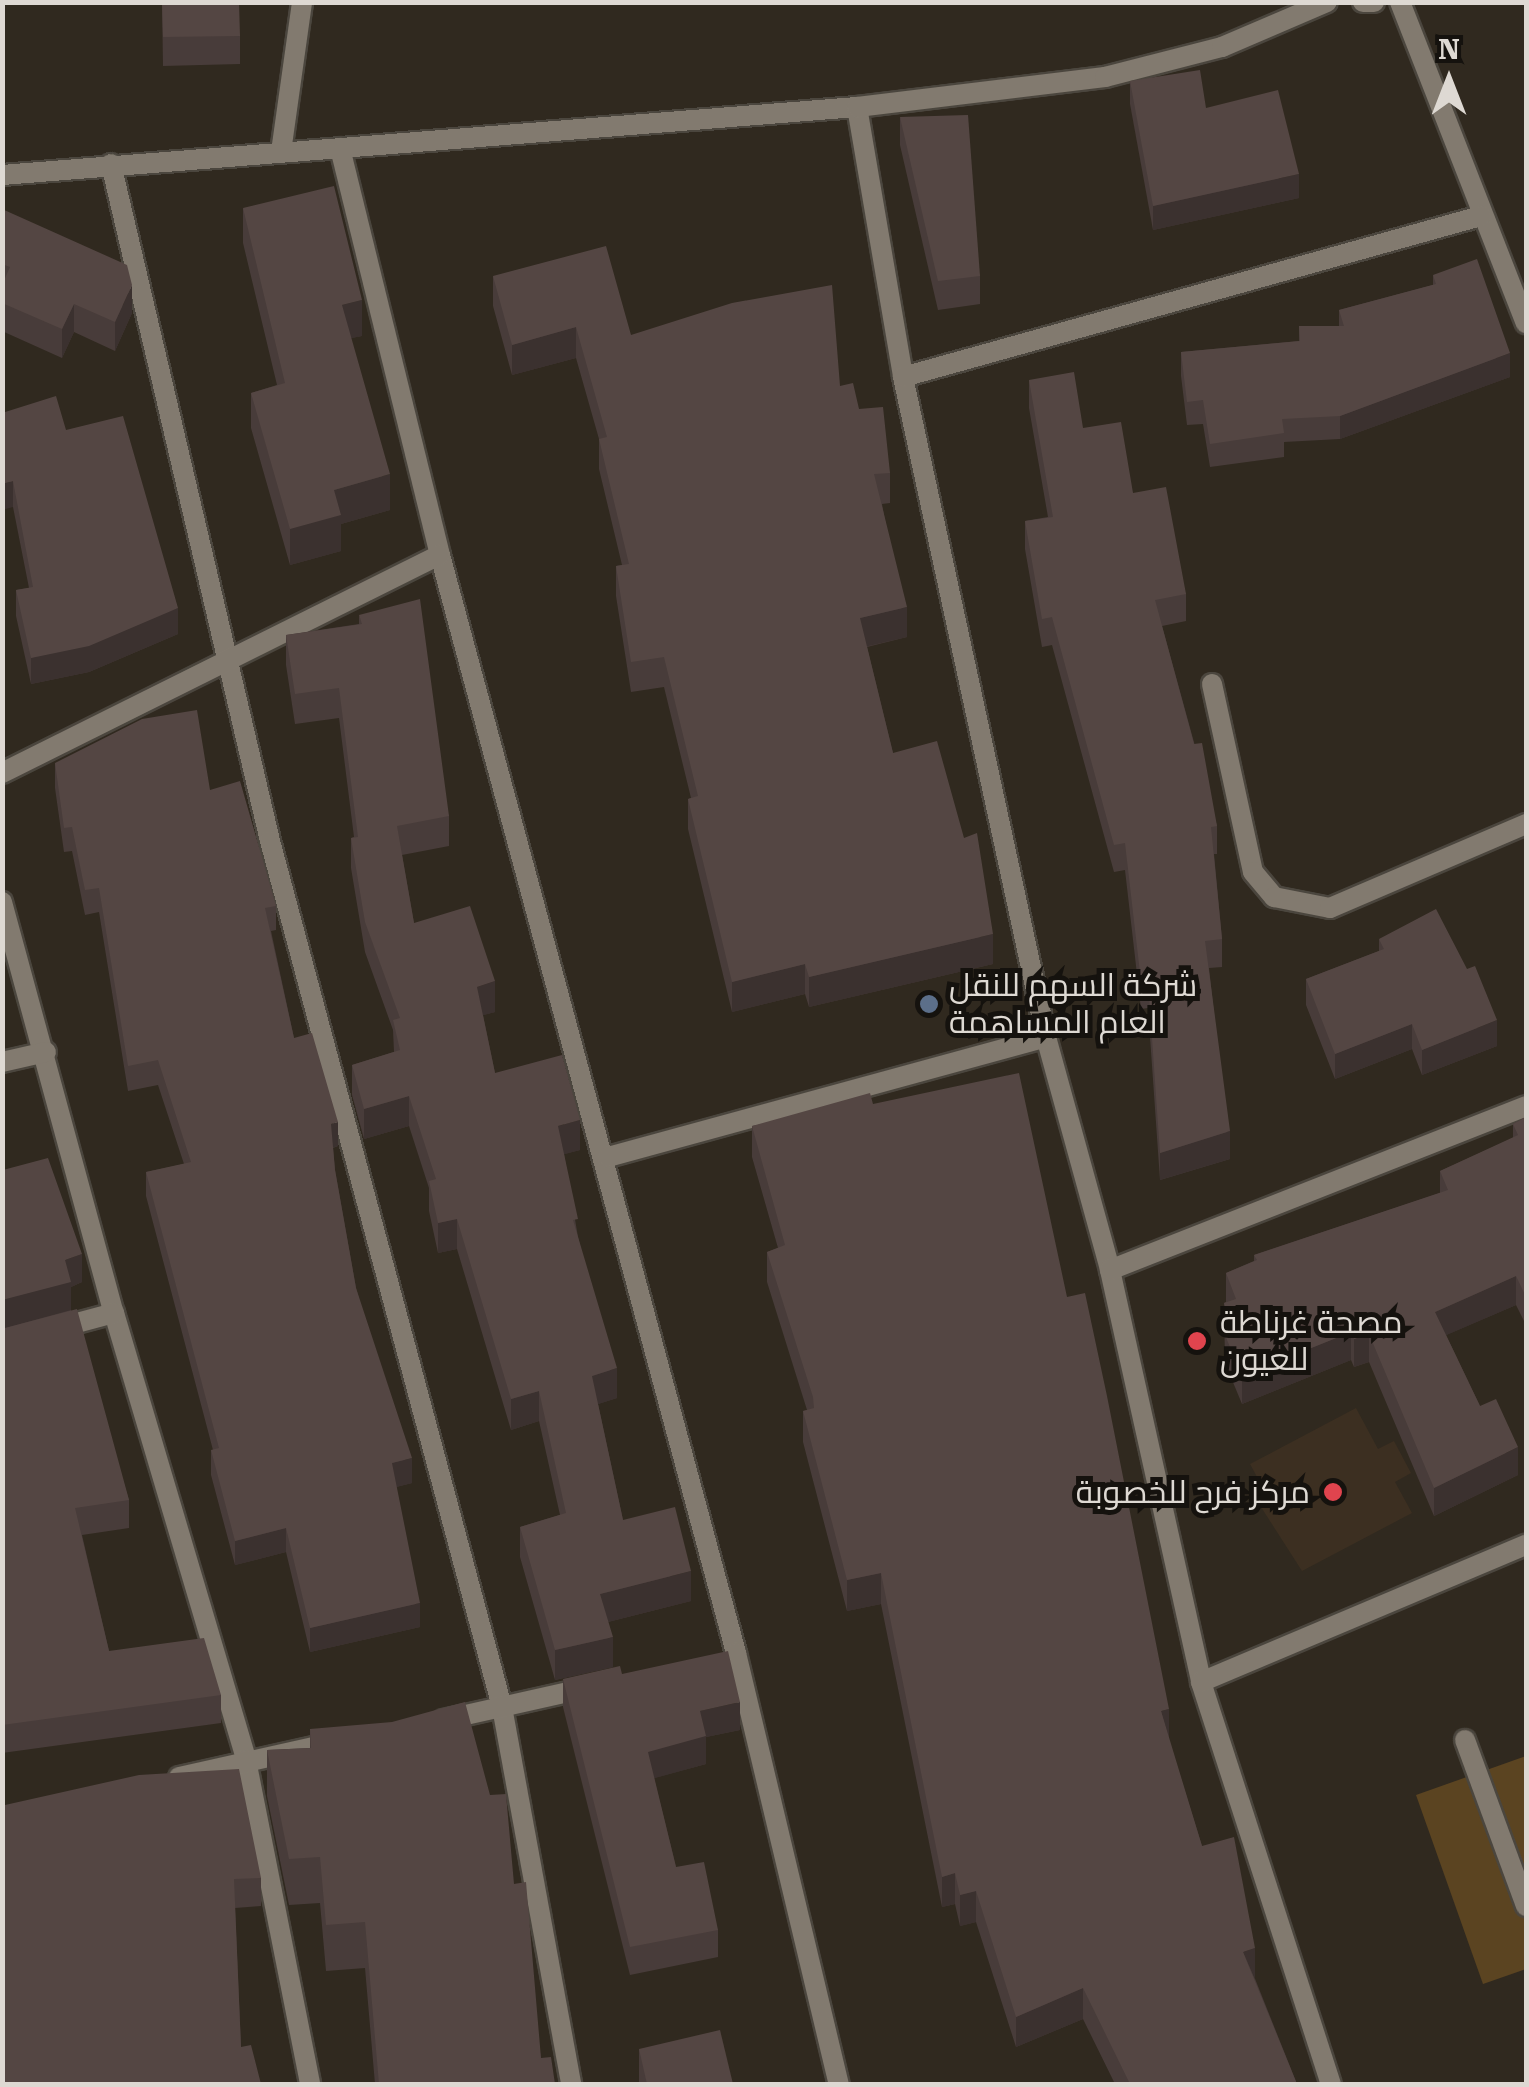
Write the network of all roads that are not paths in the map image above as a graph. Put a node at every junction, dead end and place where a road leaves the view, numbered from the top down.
1 (302, 2) edge
2 (1326, 2) edge
3 (1363, 2) edge
4 (1374, 2) edge
5 (1400, 2) edge
6 (857, 107) junction
7 (340, 148) junction
8 (281, 152) junction
9 (111, 164) junction
10 (2, 175) edge
11 (1481, 216) junction
12 (1526, 324) edge
13 (903, 377) junction
14 (440, 555) junction
15 (226, 665) junction
16 (1212, 684) dead end
17 (2, 773) edge
18 (1526, 824) edge
19 (2, 902) edge
20 (1046, 1037) junction
21 (46, 1052) junction
22 (2, 1062) edge
23 (1526, 1106) edge
24 (608, 1157) junction
25 (1110, 1270) junction
26 (114, 1313) junction
27 (40, 1333) edge
28 (1526, 1545) edge
29 (610, 1682) edge
30 (1201, 1682) junction
31 (502, 1707) junction
32 (429, 1722) edge
33 (356, 1738) edge
34 (1465, 1740) dead end
35 (246, 1760) junction
36 (152, 1784) edge
37 (1526, 1906) edge
38 (310, 2084) edge
39 (571, 2084) edge
40 (838, 2084) edge
41 (1331, 2084) edge

1 - 8 street
2 - 6 street
3 - 4 street
5 - 11 street
6 - 7 street
6 - 13 street
7 - 8 street
7 - 14 street
8 - 9 street
9 - 10 street
9 - 15 street
11 - 12 street
11 - 13 street
13 - 20 street
14 - 15 street
14 - 24 street
15 - 17 street
15 - 31 street
16 - 18 street
19 - 21 street
20 - 24 street
20 - 25 street
21 - 22 street
21 - 26 street
23 - 25 street
24 - 40 street
25 - 30 street
26 - 27 street
26 - 35 street
28 - 30 street
29 - 31 street
30 - 41 street
31 - 32 street
31 - 39 street
33 - 35 street
34 - 37 street
35 - 36 street
35 - 38 street

